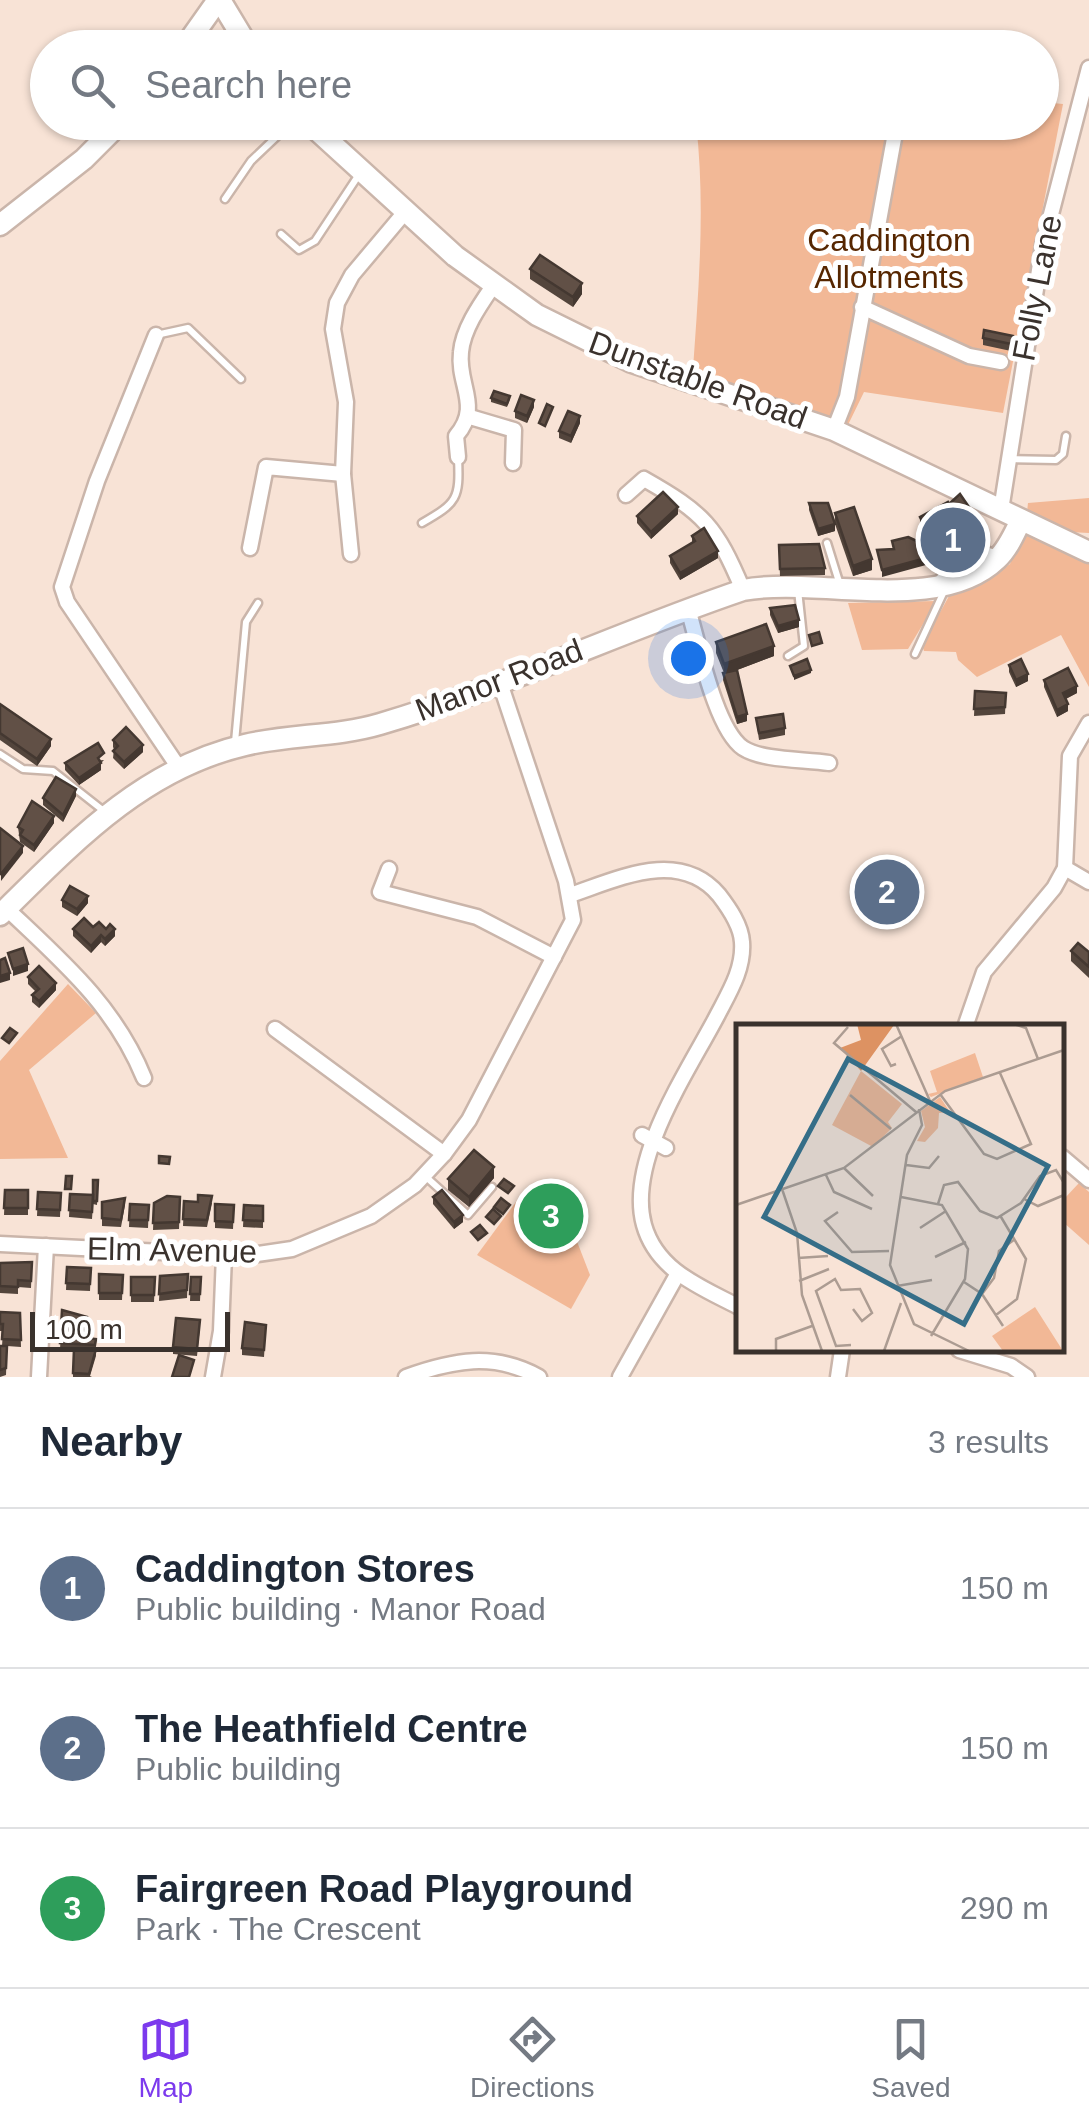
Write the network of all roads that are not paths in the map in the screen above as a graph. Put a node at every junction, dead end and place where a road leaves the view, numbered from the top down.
1 (219, 0) edge
2 (197, 30) edge
3 (238, 30) edge
4 (1089, 68) edge
5 (103, 140) edge
6 (274, 140) edge
7 (327, 140) edge
8 (894, 140) edge
9 (361, 172) junction
10 (225, 198) dead end
11 (405, 212) junction
12 (0, 226) edge
13 (281, 234) dead end
14 (492, 286) junction
15 (862, 307) junction
16 (156, 335) joint
17 (1001, 362) dead end
18 (241, 379) dead end
19 (470, 417) junction
20 (834, 430) junction
21 (439, 435) dead end
22 (456, 436) junction
23 (1066, 436) dead end
24 (458, 457) joint
25 (1008, 459) junction
26 (512, 463) dead end
27 (343, 474) junction
28 (626, 494) dead end
29 (1001, 510) junction
30 (1022, 520) junction
31 (422, 523) dead end
32 (827, 544) dead end
33 (250, 548) dead end
34 (1089, 552) edge
35 (351, 554) dead end
36 (797, 584) junction
37 (840, 587) junction
38 (940, 587) junction
39 (743, 590) junction
40 (258, 603) dead end
41 (688, 609) junction
42 (915, 654) dead end
43 (788, 656) dead end
44 (499, 680) junction
45 (1089, 722) edge
46 (800, 739) dead end
47 (235, 747) junction
48 (0, 754) edge
49 (798, 758) junction
50 (829, 762) dead end
51 (178, 768) junction
52 (106, 813) junction
53 (1065, 868) junction
54 (389, 869) dead end
55 (1089, 882) edge
56 (570, 896) junction
57 (3, 911) edge
58 (554, 957) junction
59 (967, 1024) edge
60 (274, 1028) dead end
61 (144, 1078) dead end
62 (444, 1154) junction
63 (1064, 1159) edge
64 (424, 1175) junction
65 (1089, 1180) edge
66 (492, 1187) dead end
67 (0, 1244) edge
68 (46, 1246) junction
69 (224, 1255) junction
70 (677, 1275) junction
71 (736, 1305) edge
72 (842, 1352) edge
73 (966, 1352) edge
74 (39, 1377) edge
75 (213, 1377) edge
76 (406, 1377) edge
77 (539, 1377) edge
78 (620, 1377) edge
79 (838, 1377) edge
80 (1027, 1377) edge

1 - 2 street
1 - 3 street
4 - 25 street, Folly Lane
5 - 12 street
6 - 10 lane
7 - 9 street, Dunstable Road
8 - 15 street
9 - 11 street, Dunstable Road
9 - 13 lane
11 - 14 street, Dunstable Road
11 - 27 street
14 - 19 street
14 - 20 street, Dunstable Road
15 - 17 street
15 - 20 street
16 - 18 lane
16 - 51 street
19 - 22 street
19 - 26 street
20 - 29 street, Dunstable Road
21 - 22 street
22 - 24 street
23 - 25 lane
24 - 31 lane
25 - 29 street, Folly Lane
27 - 33 street
27 - 35 street
28 - 39 street
29 - 30 street, Dunstable Road
30 - 34 street, Dunstable Road
30 - 38 street, Manor Road
32 - 37 lane
36 - 37 street, Manor Road
36 - 39 street, Manor Road
36 - 43 lane
37 - 38 street, Manor Road
38 - 42 lane
39 - 41 street, Manor Road
40 - 47 lane
41 - 44 street, Manor Road
41 - 49 street
44 - 47 street, Manor Road
44 - 56 street, Elm Avenue
45 - 53 street
46 - 49 street
47 - 51 street, Manor Road
48 - 52 lane
49 - 50 street
51 - 52 street, Manor Road
52 - 57 street, Manor Road
53 - 55 street
53 - 59 street
54 - 58 street
56 - 58 street, Elm Avenue
56 - 70 street
57 - 61 street
58 - 62 street, Elm Avenue
60 - 62 street
62 - 64 street, Elm Avenue
63 - 65 street
64 - 66 lane
64 - 69 street, Elm Avenue
67 - 68 street, Elm Avenue
68 - 69 street, Elm Avenue
68 - 74 street
69 - 75 street
70 - 71 street
70 - 78 street
72 - 79 street
73 - 80 street
76 - 77 street

